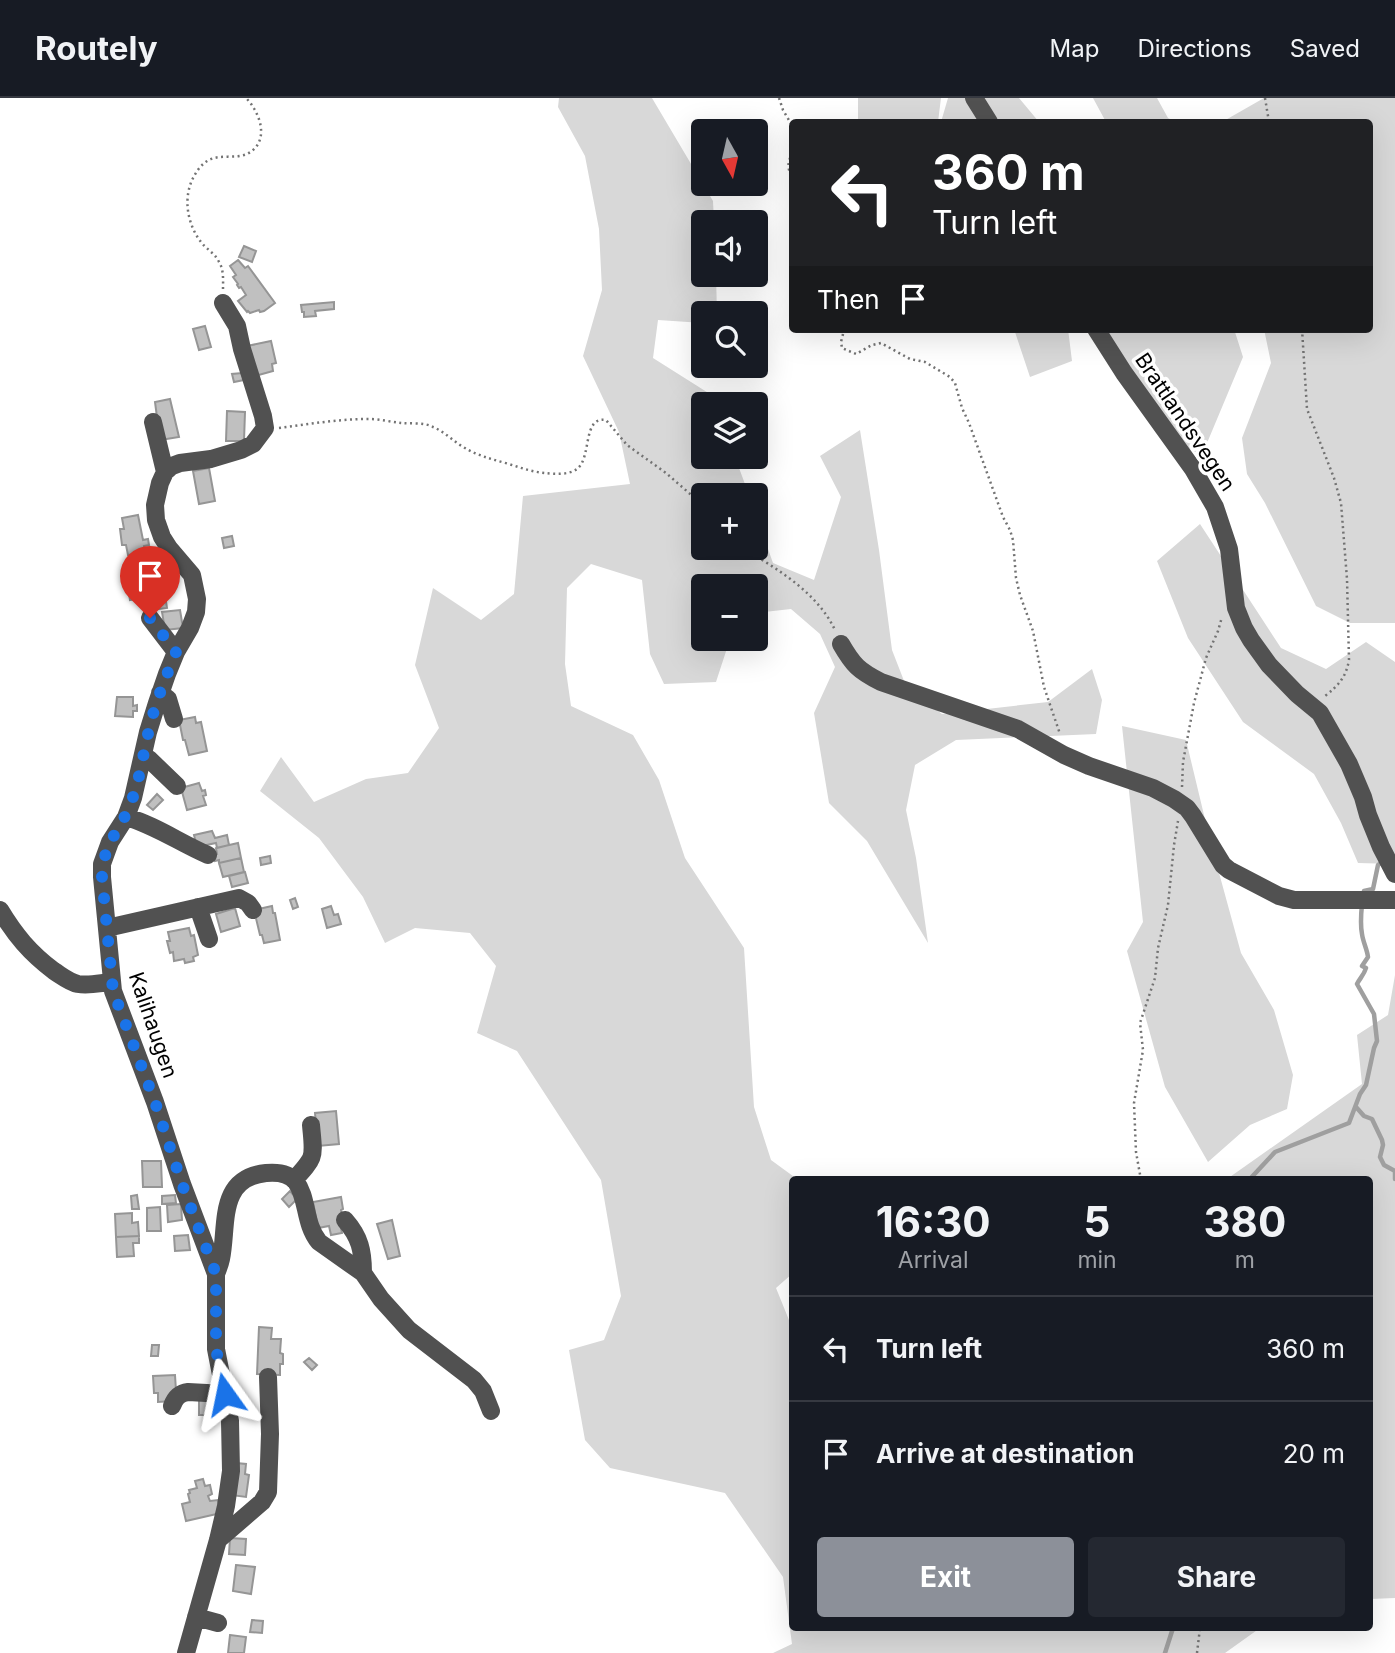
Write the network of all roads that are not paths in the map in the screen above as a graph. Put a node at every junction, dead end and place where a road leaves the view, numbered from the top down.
1 (974, 98) edge
2 (987, 119) edge
3 (223, 303) road end
4 (1099, 333) edge
5 (153, 422) dead end
6 (165, 472) junction
7 (150, 618) dead end
8 (841, 644) road end
9 (176, 652) junction
10 (160, 693) junction
11 (174, 719) dead end
12 (143, 756) junction
13 (177, 786) dead end
14 (126, 817) junction
15 (208, 855) dead end
16 (1395, 874) edge
17 (1395, 900) edge
18 (198, 907) junction
19 (0, 910) edge
20 (253, 911) dead end
21 (107, 928) junction
22 (209, 939) dead end
23 (111, 982) junction
24 (311, 1125) dead end
25 (294, 1180) junction
26 (345, 1220) dead end
27 (363, 1273) junction
28 (216, 1274) junction
29 (268, 1377) dead end
30 (225, 1394) junction
31 (172, 1406) dead end
32 (491, 1411) dead end
33 (219, 1540) junction
34 (196, 1617) junction
35 (218, 1623) dead end
36 (187, 1653) edge

1 - 2 street
3 - 6 street
4 - 16 street, Brattlandsvegen
5 - 6 street
6 - 9 street, Kalihaugen
7 - 9 street
8 - 17 street
9 - 10 street, Kalihaugen
10 - 11 street
10 - 12 street, Kalihaugen
12 - 13 street
12 - 14 street, Kalihaugen
14 - 15 street
14 - 21 street, Kalihaugen
18 - 20 street
18 - 21 street
18 - 22 street
19 - 23 street
21 - 23 street, Kalihaugen
23 - 28 street, Kalihaugen
24 - 25 street
25 - 27 street
25 - 28 street, Kalihaugen
26 - 27 street
27 - 32 street
28 - 30 street, Kalihaugen
29 - 33 street
30 - 31 street
30 - 33 street, Kalihaugen
33 - 34 street, Kalihaugen
34 - 35 street
34 - 36 street, Kalihaugen

